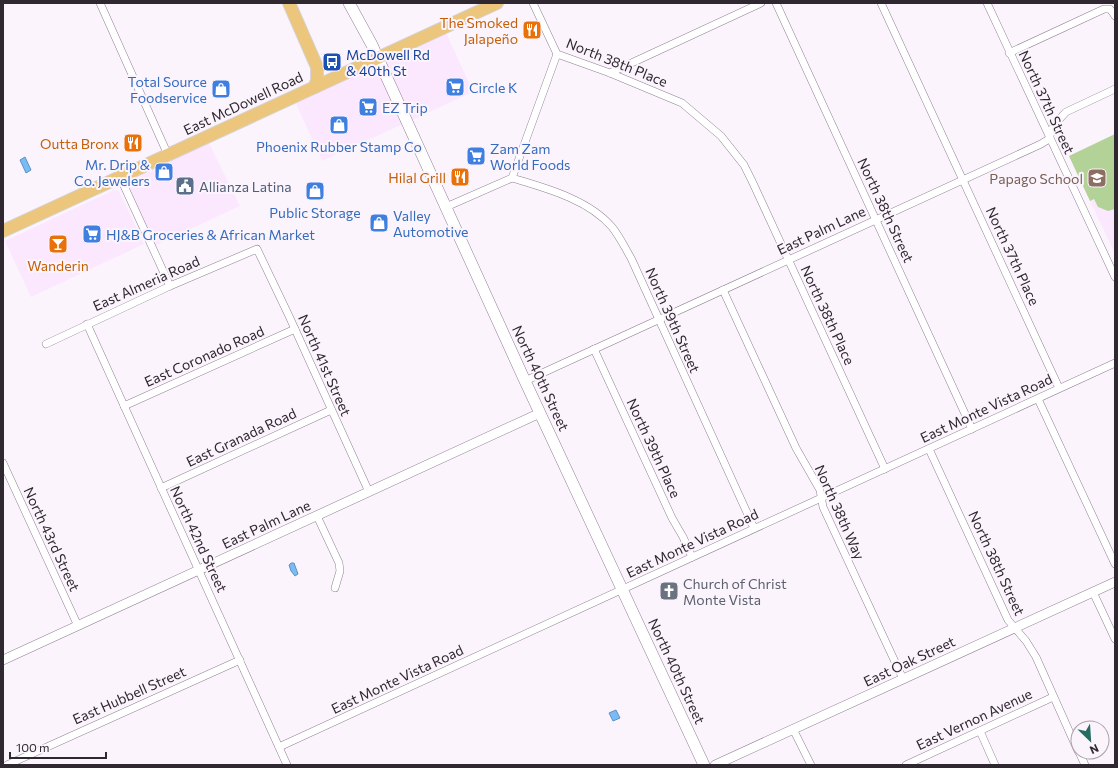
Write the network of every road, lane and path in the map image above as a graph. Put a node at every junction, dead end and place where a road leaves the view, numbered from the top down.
1 (100, 3) edge
2 (289, 3) edge
3 (349, 3) edge
4 (497, 3) edge
5 (533, 3) edge
6 (761, 3) edge
7 (776, 3) edge
8 (881, 3) edge
9 (987, 3) edge
10 (1115, 16) edge
11 (1010, 53) junction
12 (557, 54) junction
13 (378, 58) junction
14 (610, 72) junction
15 (315, 87) junction
16 (1115, 89) edge
17 (1049, 138) junction
18 (168, 155) junction
19 (120, 177) junction
20 (512, 178) junction
21 (963, 180) junction
22 (446, 208) junction
23 (876, 220) junction
24 (3, 231) edge
25 (257, 249) joint
26 (789, 260) junction
27 (1115, 277) edge
28 (170, 286) junction
29 (724, 290) junction
30 (658, 320) junction
31 (87, 324) junction
32 (295, 330) junction
33 (46, 344) dead end
34 (594, 349) junction
35 (1115, 363) edge
36 (525, 381) junction
37 (1060, 388) junction
38 (1038, 398) junction
39 (124, 406) junction
40 (331, 410) junction
41 (540, 414) junction
42 (972, 429) junction
43 (929, 449) junction
44 (3, 463) edge
45 (885, 469) junction
46 (161, 488) junction
47 (369, 492) junction
48 (821, 498) junction
49 (317, 516) junction
50 (754, 528) junction
51 (692, 557) junction
52 (1115, 564) edge
53 (199, 570) junction
54 (1115, 582) edge
55 (335, 588) dead end
56 (623, 590) junction
57 (1093, 592) junction
58 (78, 626) junction
59 (1014, 628) junction
60 (1115, 639) edge
61 (3, 660) edge
62 (240, 660) junction
63 (903, 679) junction
64 (1053, 696) junction
65 (793, 729) junction
66 (980, 731) junction
67 (1070, 733) edge
68 (279, 747) junction
69 (7, 765) edge
70 (287, 765) edge
71 (704, 765) edge
72 (715, 765) edge
73 (811, 765) edge
74 (906, 765) edge
75 (995, 765) edge

1 - 18 street
2 - 15 main road
3 - 13 main road, North 40th Street
4 - 13 main road, East McDowell Road
5 - 12 street, North 38th Place
6 - 14 street
7 - 23 street, North 38th Street
8 - 21 street, North 37th Place
9 - 11 street, North 37th Street
10 - 11 street
11 - 17 street, North 37th Street
12 - 14 street, North 38th Place
12 - 20 street
13 - 15 main road, East McDowell Road
13 - 22 main road, North 40th Street
14 - 26 street, North 38th Place
15 - 18 main road, East McDowell Road
16 - 17 street
17 - 21 street, East Palm Lane
17 - 27 street, North 37th Street
18 - 19 main road, East McDowell Road
19 - 24 main road, East McDowell Road
19 - 28 street
20 - 22 street
20 - 30 street, North 39th Street
21 - 23 street, East Palm Lane
21 - 37 street, North 37th Place
22 - 36 main road, North 40th Street
23 - 26 street, East Palm Lane
23 - 42 street, North 38th Street
25 - 28 street, East Almeria Road
25 - 32 street, North 41st Street
26 - 29 street, East Palm Lane
26 - 45 street, North 38th Place
28 - 31 street, East Almeria Road
29 - 30 street, East Palm Lane
29 - 48 street, North 38th Way
30 - 34 street, East Palm Lane
30 - 50 street, North 39th Street
31 - 33 street, East Almeria Road
31 - 39 street, North 42nd Street
32 - 39 street, East Coronado Road
32 - 40 street, North 41st Street
34 - 36 street, East Palm Lane
34 - 51 street, North 39th Place
35 - 37 street, East Monte Vista Road
36 - 41 main road, North 40th Street
37 - 38 street, East Monte Vista Road
38 - 42 street, East Monte Vista Road
38 - 52 street
39 - 46 street, North 42nd Street
40 - 46 street, East Granada Road
40 - 47 street, North 41st Street
41 - 47 street, East Palm Lane
41 - 56 main road, North 40th Street
42 - 43 street, East Monte Vista Road
43 - 45 street, East Monte Vista Road
43 - 59 street, North 38th Street
44 - 58 street, North 43rd Street
45 - 48 street, East Monte Vista Road
46 - 53 street, North 42nd Street
47 - 49 street, East Palm Lane
48 - 50 street, East Monte Vista Road
48 - 63 street, North 38th Way
49 - 53 street, East Palm Lane
49 - 55 street
50 - 51 street, East Monte Vista Road
51 - 56 street, East Monte Vista Road
53 - 58 street, East Palm Lane
53 - 62 street, North 42nd Street
54 - 57 street, East Oak Street
56 - 68 street, East Monte Vista Road
56 - 71 main road, North 40th Street
57 - 59 street, East Oak Street
57 - 60 street
58 - 61 street, East Palm Lane
59 - 63 street, East Oak Street
59 - 64 street, North 38th Street
62 - 68 street, North 42nd Street
62 - 69 street, East Hubbell Street
63 - 65 street, East Oak Street
64 - 66 street, East Vernon Avenue
64 - 67 street, North 38th Street
65 - 72 street, East Oak Street
65 - 73 street
66 - 74 street, East Vernon Avenue
66 - 75 street
68 - 70 street, North 42nd Street

